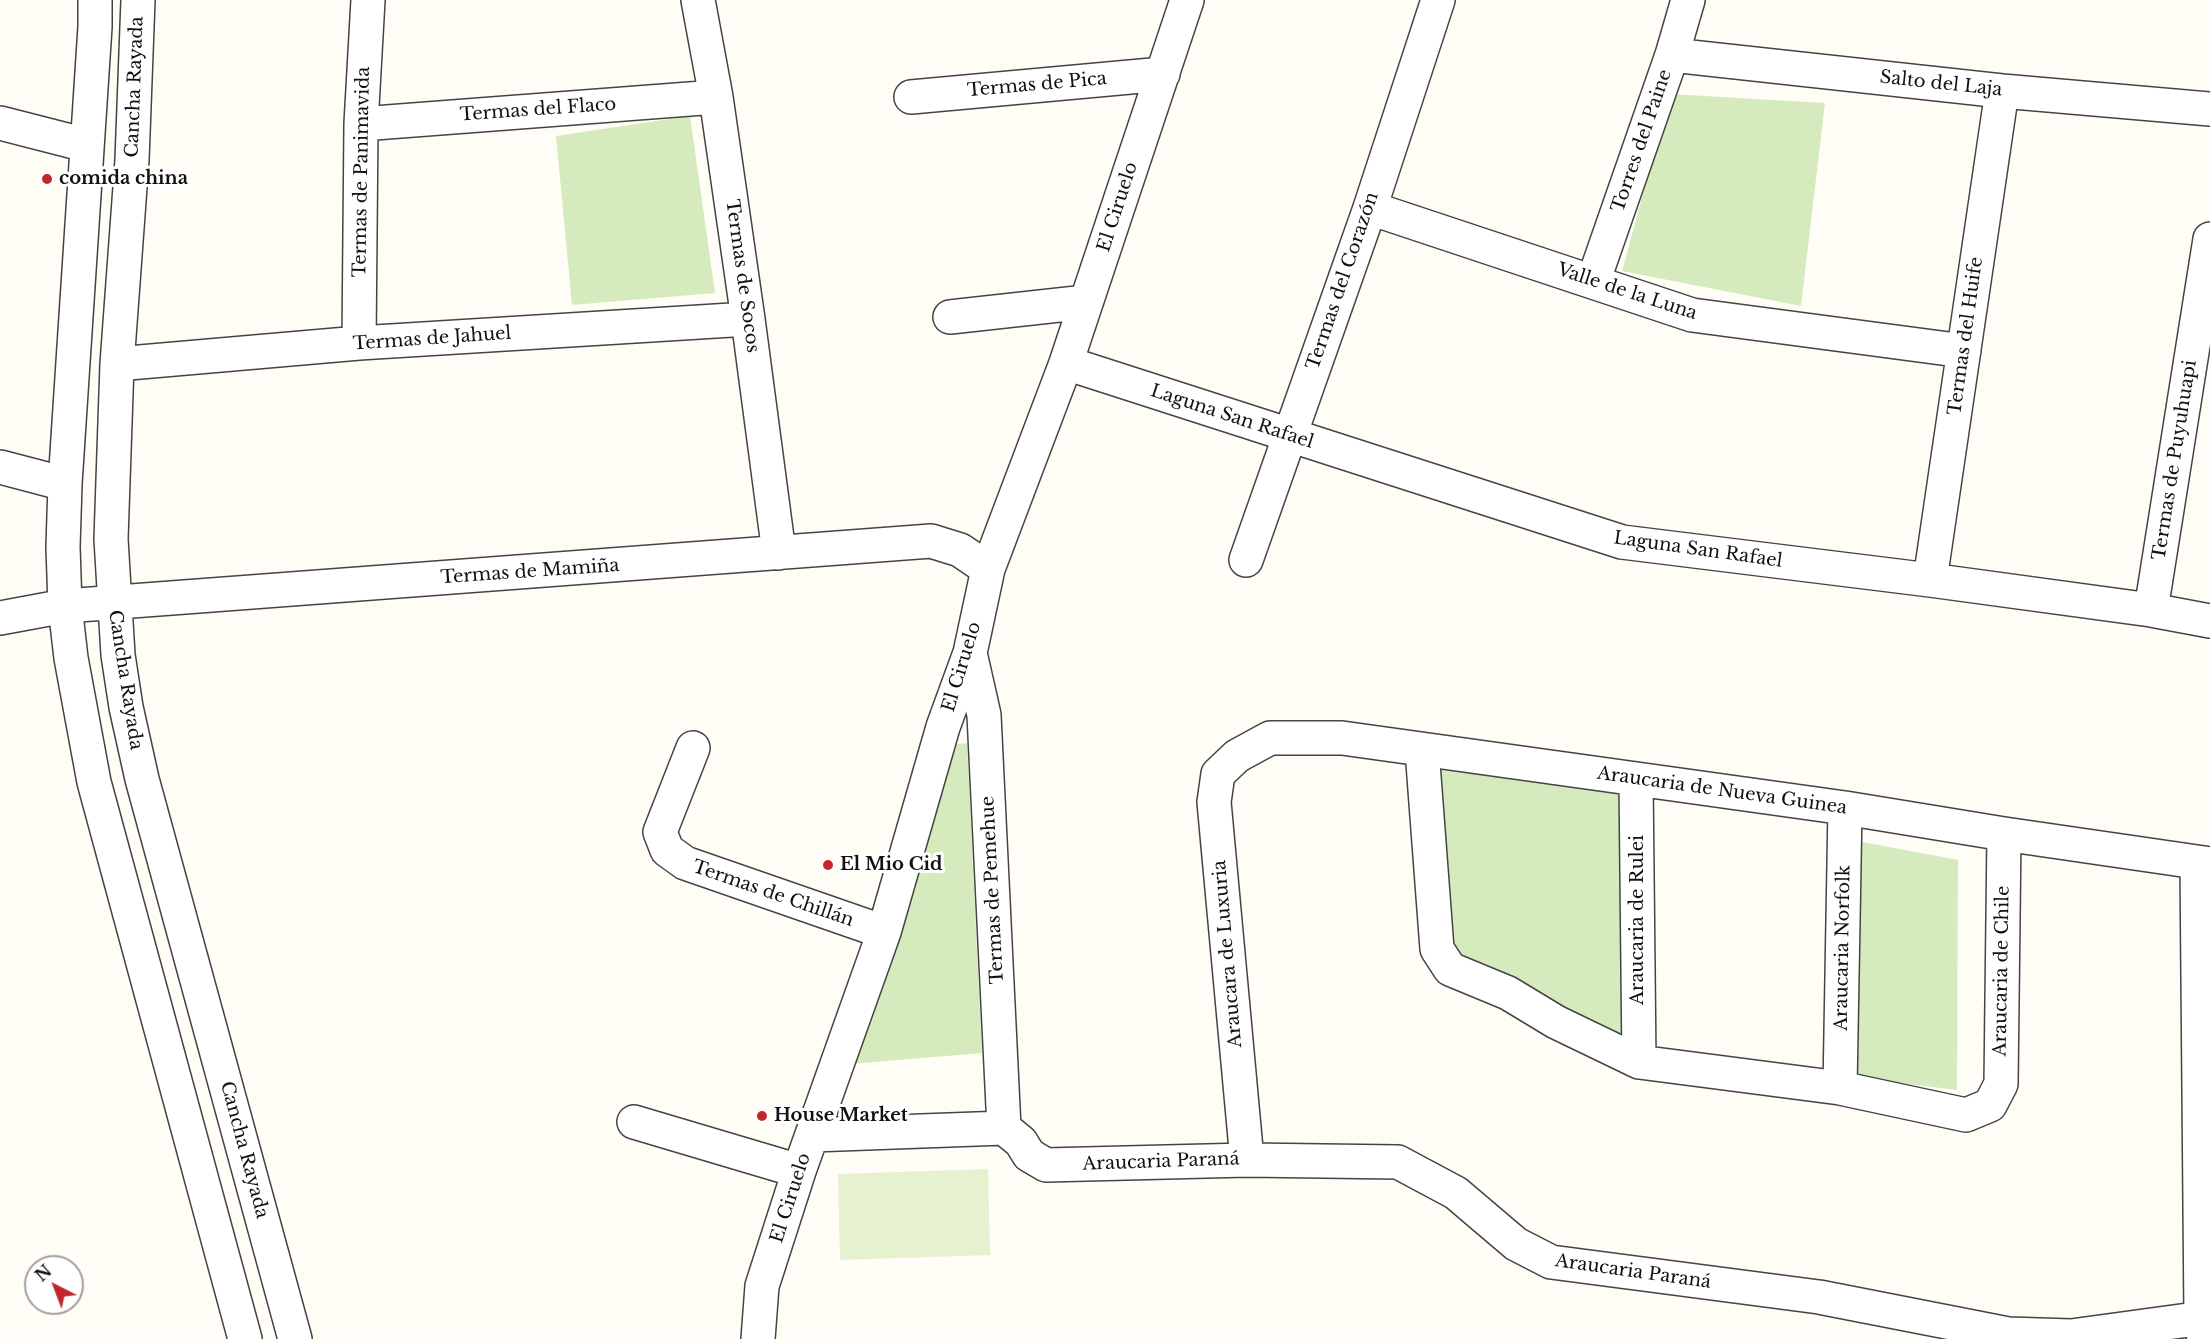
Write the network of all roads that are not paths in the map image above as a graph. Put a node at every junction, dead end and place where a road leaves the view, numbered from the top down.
1 (95, 0) edge
2 (138, 0) edge
3 (368, 0) edge
4 (698, 0) edge
5 (1187, 0) edge
6 (1438, 0) edge
7 (1688, 0) edge
8 (1672, 55) junction
9 (1162, 74) junction
10 (2002, 91) junction
11 (716, 97) junction
12 (911, 97) dead end
13 (2210, 110) edge
14 (0, 123) edge
15 (361, 124) junction
16 (86, 145) junction
17 (1370, 208) junction
18 (2210, 239) edge
19 (1593, 282) junction
20 (1086, 302) junction
21 (950, 316) dead end
22 (748, 319) junction
23 (360, 343) junction
24 (1964, 351) junction
25 (1066, 363) junction
26 (117, 364) junction
27 (1289, 435) junction
28 (0, 467) edge
29 (64, 484) junction
30 (779, 553) junction
31 (1246, 560) dead end
32 (988, 569) junction
33 (1930, 580) junction
34 (113, 603) junction
35 (66, 606) junction
36 (2151, 610) junction
37 (0, 618) edge
38 (2210, 621) edge
39 (970, 653) junction
40 (693, 748) dead end
41 (1422, 750) junction
42 (1237, 756) joint
43 (1636, 779) junction
44 (1845, 808) junction
45 (2004, 834) junction
46 (2203, 863) edge
47 (884, 932) junction
48 (1639, 1062) junction
49 (1840, 1088) junction
50 (634, 1122) dead end
51 (1004, 1128) junction
52 (812, 1135) junction
53 (1247, 1160) junction
54 (799, 1171) junction
55 (2205, 1325) edge
56 (2008, 1337) edge
57 (245, 1339) edge
58 (295, 1339) edge
59 (758, 1339) edge

1 - 16 street
2 - 26 street, Cancha Rayada
3 - 15 street, Termas de Panimavida
4 - 11 street, Termas de Socos
5 - 9 street, El Ciruelo
6 - 17 street, Termas del Corazón
7 - 8 street, Torres del Paine
8 - 10 street, Salto del Laja
8 - 19 street, Torres del Paine
9 - 12 street, Termas de Pica
9 - 20 street, El Ciruelo
10 - 13 street, Salto del Laja
10 - 24 street, Termas del Huife
11 - 15 street, Termas del Flaco
11 - 22 street, Termas de Socos
14 - 16 street
15 - 23 street, Termas de Panimavida
16 - 29 street
17 - 19 street, Valle de la Luna
17 - 27 street, Termas del Corazón
18 - 36 street, Termas de Puyuhuapi
19 - 24 street, Valle de la Luna
20 - 21 street
20 - 25 street, El Ciruelo
22 - 23 street, Termas de Jahuel
22 - 30 street, Termas de Socos
23 - 26 street, Termas de Jahuel
24 - 33 street, Termas del Huife
25 - 27 street, Laguna San Rafael
25 - 32 street, El Ciruelo
26 - 34 street, Cancha Rayada
27 - 31 street, Termas del Corazón
27 - 33 street, Laguna San Rafael
28 - 29 street
29 - 35 street
30 - 32 street, Termas de Mamiña
30 - 34 street, Termas de Mamiña
32 - 39 street, El Ciruelo
33 - 36 street, Laguna San Rafael
34 - 35 street, Termas de Mamiña
34 - 58 street, Cancha Rayada
35 - 37 street, Termas de Mamiña
35 - 57 street
36 - 38 street, Laguna San Rafael
39 - 47 street, El Ciruelo
39 - 51 street, Termas de Pemehue
40 - 47 street, Termas de Chillán
41 - 42 street, Araucaria de Nueva Guinea
41 - 43 street, Araucaria de Nueva Guinea
41 - 48 street
42 - 53 street, Araucara de Luxuria
43 - 44 street, Araucaria de Nueva Guinea
43 - 48 street, Araucaria de Rulei
44 - 45 street, Araucaria de Nueva Guinea
44 - 49 street, Araucaria Norfolk
45 - 46 street, Araucaria de Nueva Guinea
45 - 49 street, Araucaria de Chile
46 - 55 street
47 - 52 street, El Ciruelo
48 - 49 street
50 - 54 street
51 - 52 street
51 - 53 street, Araucaria Paraná
52 - 54 street, El Ciruelo
53 - 56 street, Araucaria Paraná
54 - 59 street, El Ciruelo
55 - 56 street, Araucaria Paraná

